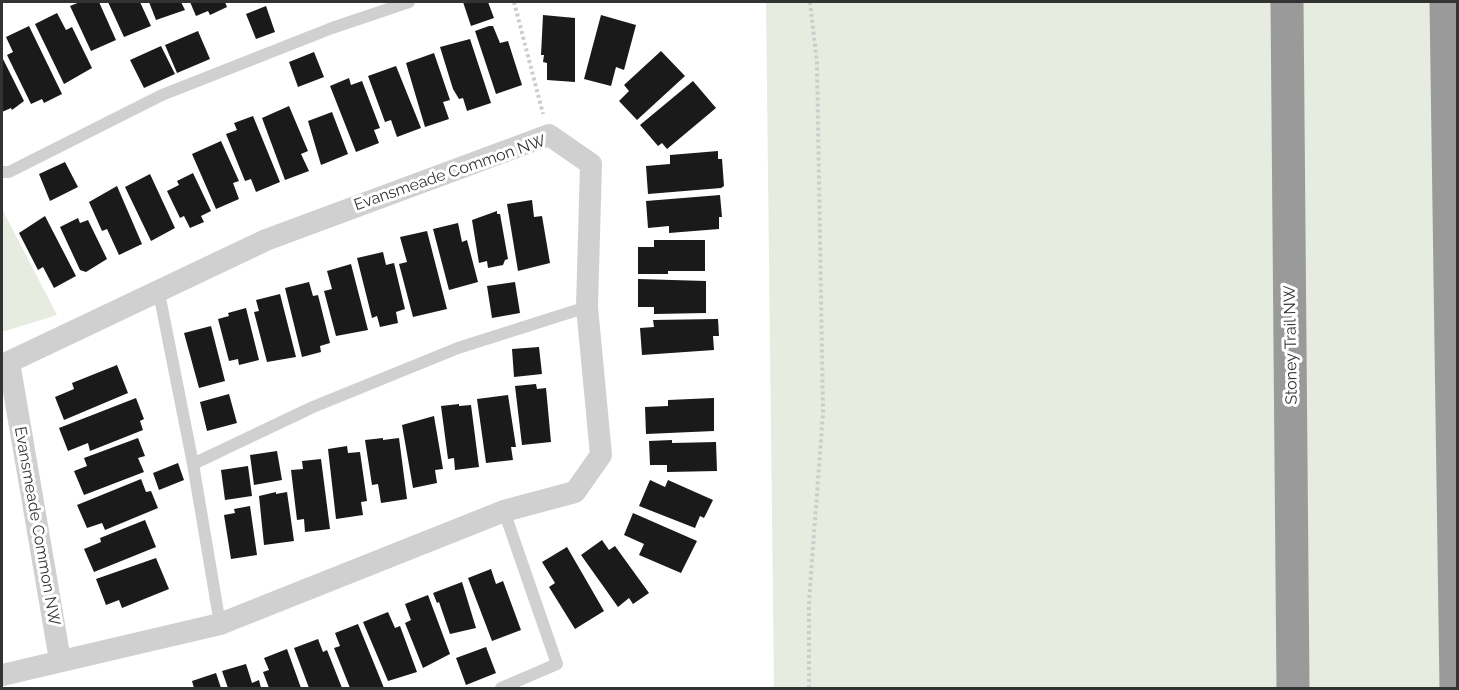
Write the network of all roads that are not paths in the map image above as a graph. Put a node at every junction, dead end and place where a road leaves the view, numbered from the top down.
1 (409, 2) edge
2 (1287, 2) edge
3 (1446, 2) edge
4 (2, 172) edge
5 (159, 293) junction
6 (587, 307) junction
7 (193, 464) junction
8 (504, 511) junction
9 (220, 624) junction
10 (60, 660) junction
11 (2, 675) edge
12 (501, 688) edge
13 (1293, 688) edge
14 (1456, 688) edge

1 - 4 lane
2 - 13 highway, Stoney Trail NW
3 - 14 highway
5 - 6 street, Evansmeade Common NW
5 - 7 lane
5 - 10 street, Evansmeade Common NW
6 - 7 lane
6 - 8 street, Evansmeade Common NW
7 - 9 lane
8 - 9 street, Evansmeade Common NW
8 - 12 lane
9 - 10 street, Evansmeade Common NW
10 - 11 street, Evansmeade Common NW

